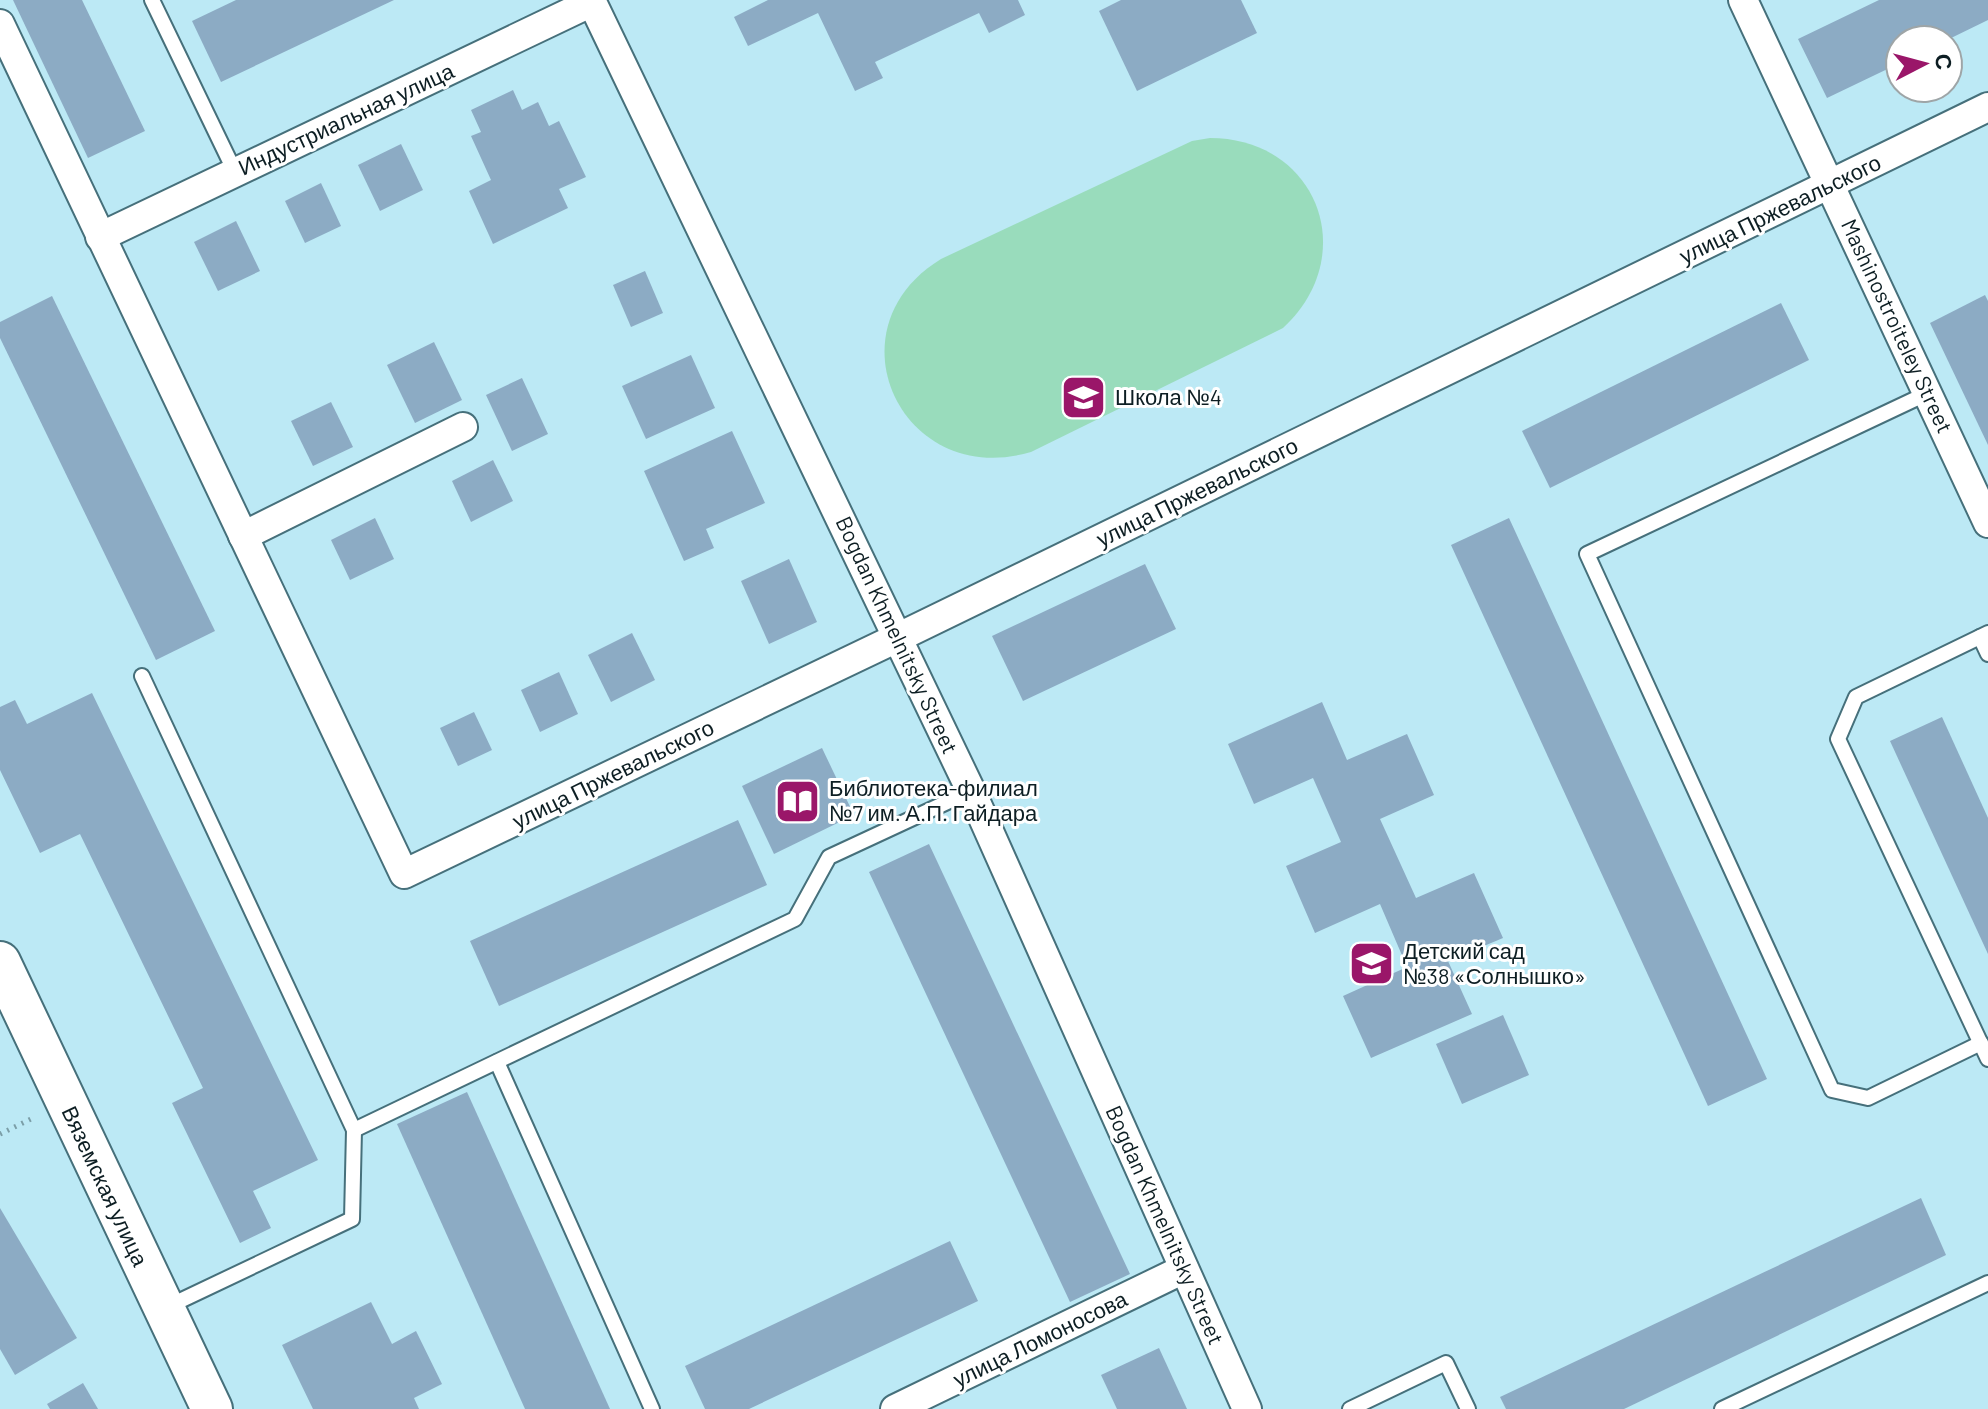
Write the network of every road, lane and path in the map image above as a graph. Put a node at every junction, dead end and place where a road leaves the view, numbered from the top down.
1 (152, 0) edge
2 (1743, 0) edge
3 (592, 1) edge
4 (0, 24) edge
5 (1988, 107) edge
6 (235, 172) junction
7 (1831, 185) junction
8 (100, 237) junction
9 (1928, 393) junction
10 (463, 427) dead end
11 (1988, 523) edge
12 (243, 536) junction
13 (1984, 635) edge
14 (899, 637) junction
15 (1988, 654) edge
16 (142, 676) dead end
17 (971, 791) junction
18 (0, 962) edge
19 (1981, 1043) junction
20 (1988, 1059) edge
21 (497, 1062) junction
22 (354, 1130) junction
23 (1184, 1269) junction
24 (1988, 1283) edge
25 (164, 1309) junction
26 (212, 1409) edge
27 (652, 1409) edge
28 (895, 1409) edge
29 (1247, 1409) edge
30 (1350, 1409) edge
31 (1468, 1409) edge
32 (1722, 1409) edge

1 - 6 lane
2 - 7 street, Mashinostroiteley Street
3 - 6 street, Индустриальная улица
3 - 14 street, Bogdan Khmelnitsky Street
4 - 8 street
5 - 7 street, улица Пржевальского
6 - 8 street, Индустриальная улица
7 - 9 street, Mashinostroiteley Street
7 - 14 street, улица Пржевальского
8 - 12 street
9 - 11 street, Mashinostroiteley Street
9 - 19 lane
10 - 12 street
12 - 14 street, улица Пржевальского
13 - 15 lane
13 - 19 lane
14 - 17 street, Bogdan Khmelnitsky Street
16 - 22 lane
17 - 21 lane
17 - 23 street, Bogdan Khmelnitsky Street
18 - 25 main road, Вяземская улица
19 - 20 lane
21 - 22 lane
21 - 27 lane
22 - 25 lane
23 - 28 street, улица Ломоносова
23 - 29 street, Bogdan Khmelnitsky Street
24 - 32 lane
25 - 26 main road, Вяземская улица
30 - 31 lane

